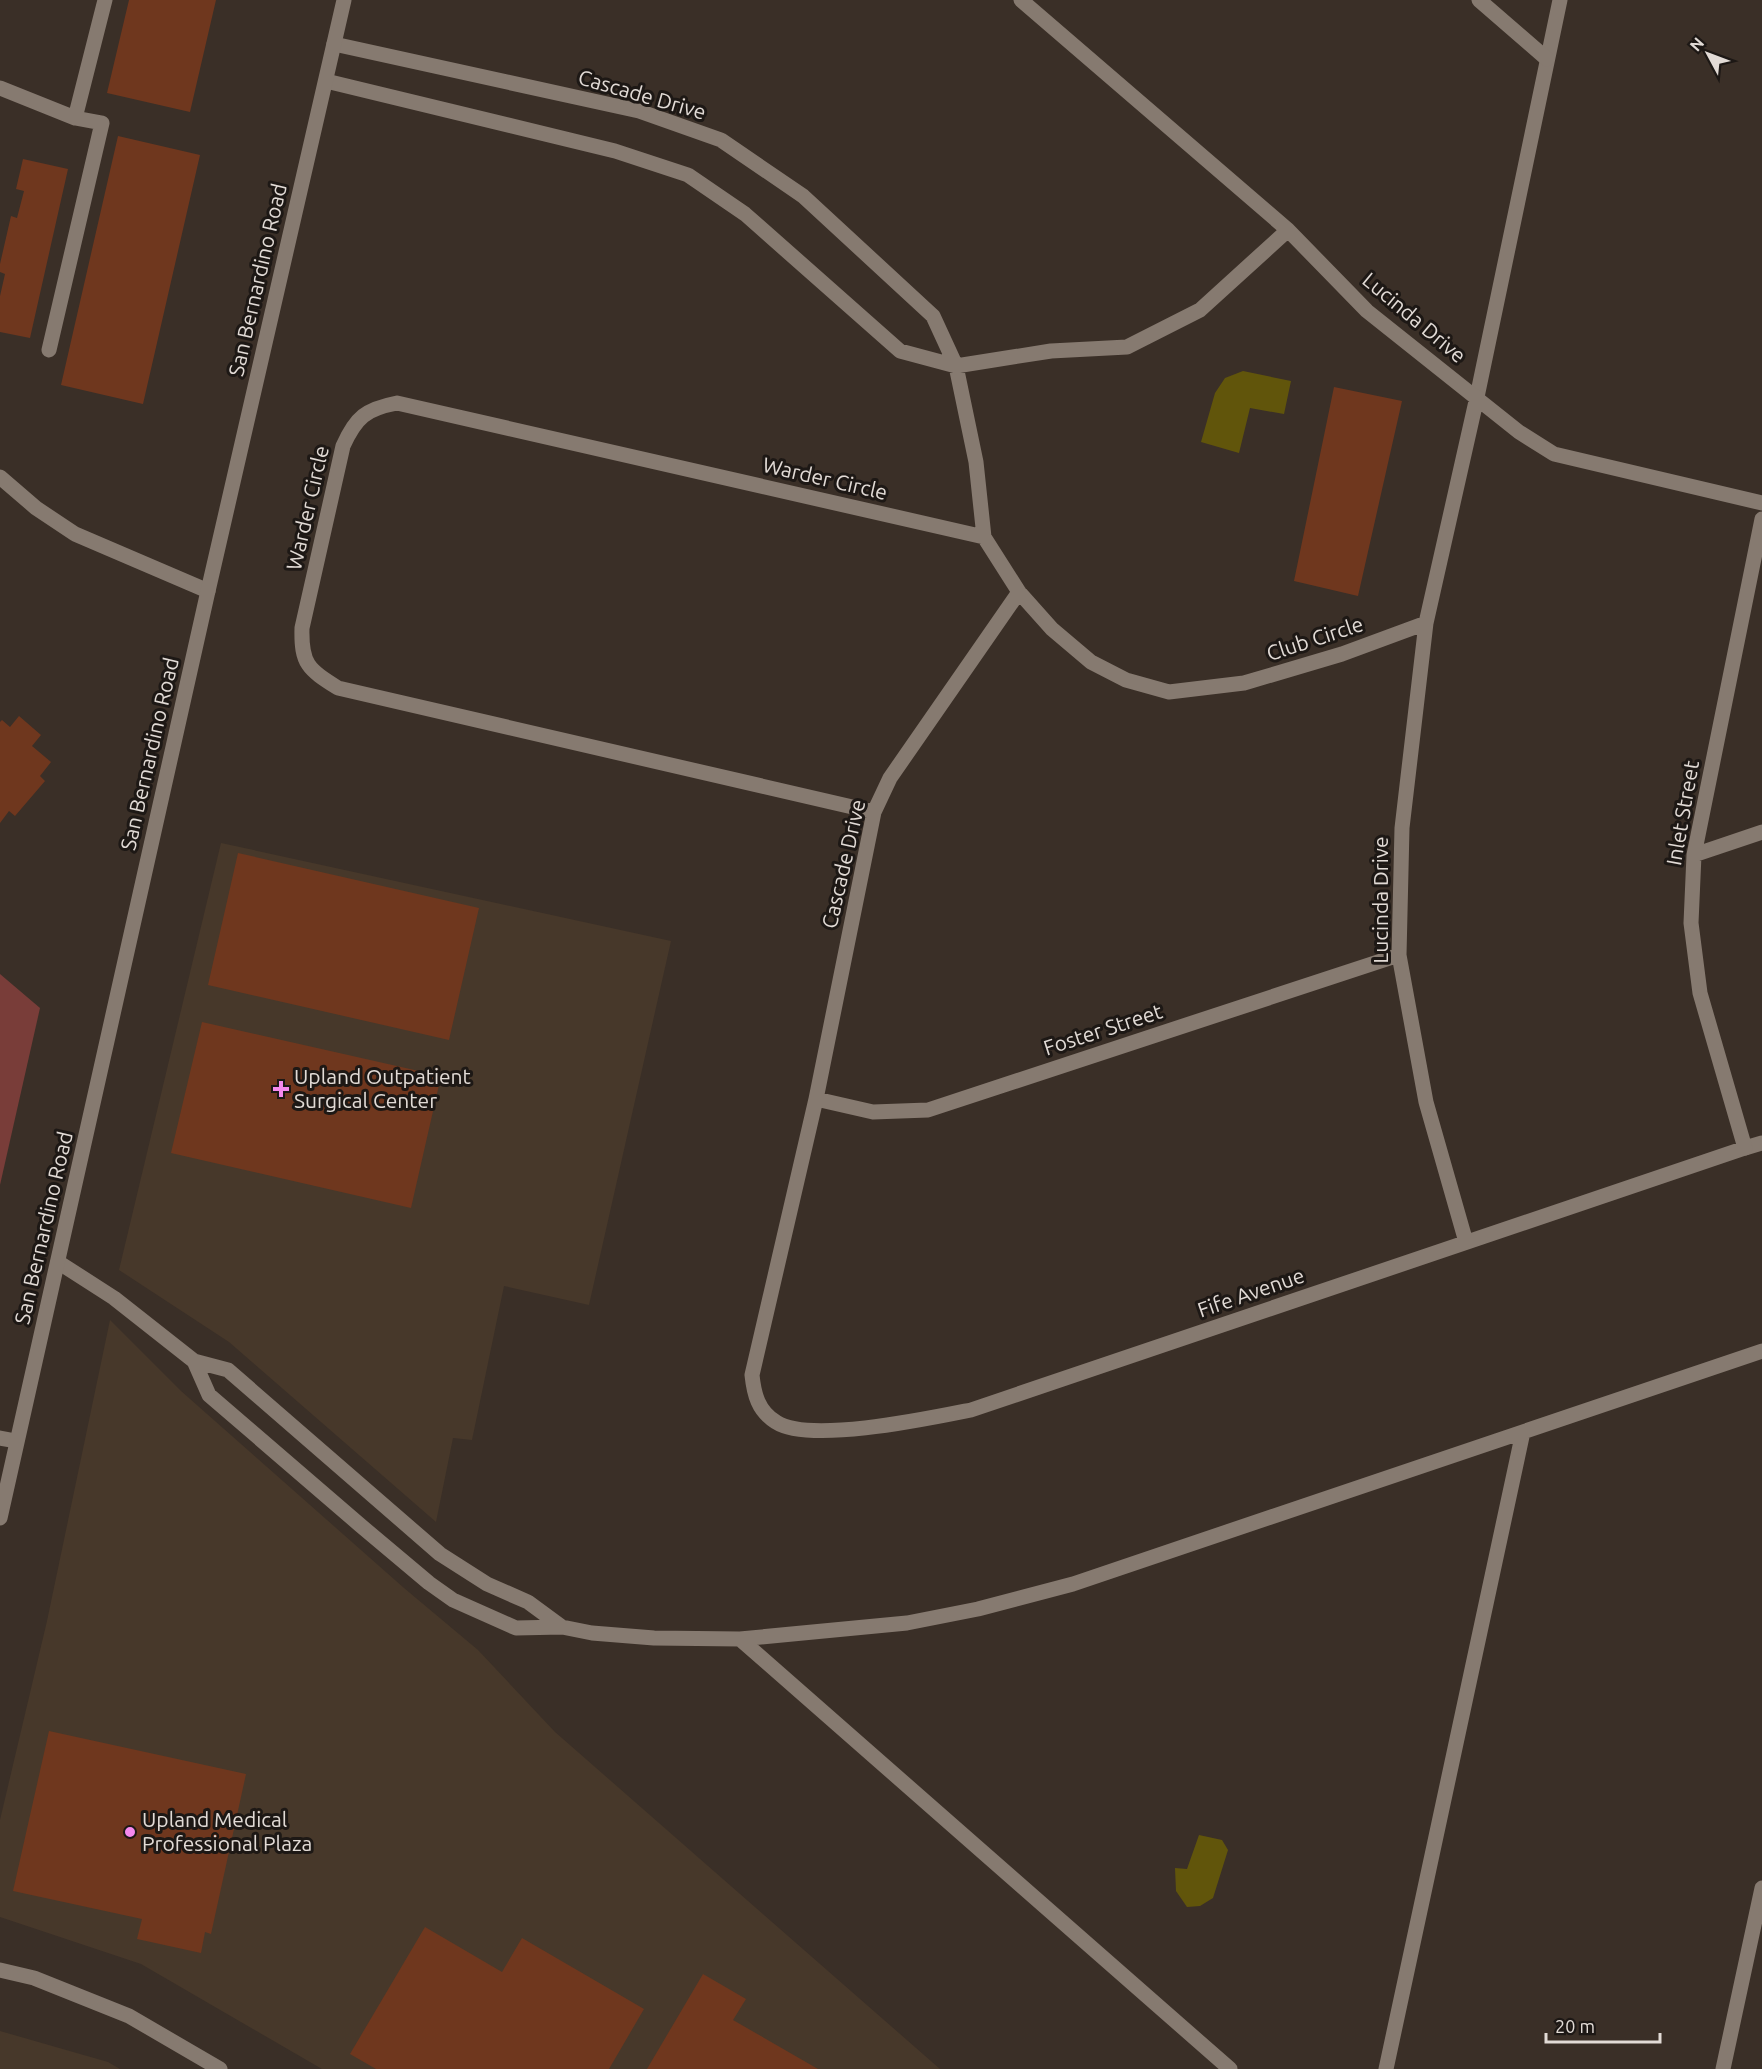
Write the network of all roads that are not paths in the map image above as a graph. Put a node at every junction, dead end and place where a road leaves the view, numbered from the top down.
1 (105, 0) edge
2 (344, 0) edge
3 (1021, 0) edge
4 (1479, 0) edge
5 (1560, 0) edge
6 (334, 44) junction
7 (1547, 59) junction
8 (326, 81) junction
9 (0, 88) edge
10 (75, 118) junction
11 (1288, 230) junction
12 (49, 350) dead end
13 (956, 366) junction
14 (1477, 397) junction
15 (0, 477) edge
16 (1762, 503) edge
17 (1762, 519) edge
18 (984, 537) junction
19 (208, 591) junction
20 (1019, 592) junction
21 (1426, 623) junction
22 (874, 812) junction
23 (1762, 832) edge
24 (1694, 855) junction
25 (1399, 955) junction
26 (816, 1099) junction
27 (1762, 1143) edge
28 (1745, 1148) junction
29 (1466, 1242) junction
30 (58, 1262) junction
31 (1762, 1351) edge
32 (194, 1361) junction
33 (765, 1414) joint
34 (1523, 1432) junction
35 (0, 1438) edge
36 (16, 1442) junction
37 (0, 1518) edge
38 (562, 1627) junction
39 (740, 1639) junction
40 (1762, 1888) edge
41 (0, 1970) edge
42 (220, 2069) edge
43 (1230, 2069) edge
44 (1386, 2069) edge
45 (1723, 2069) edge

1 - 10 street
2 - 6 street, San Bernardino Road
3 - 11 street, Lucinda Drive
4 - 7 street
5 - 7 street, Lucinda Drive
6 - 8 street, San Bernardino Road
6 - 13 street, Cascade Drive
7 - 14 street, Lucinda Drive
8 - 13 street
8 - 19 street, San Bernardino Road
9 - 10 street
10 - 12 street
11 - 13 street
11 - 14 street, Lucinda Drive
13 - 18 street, Cascade Drive
14 - 16 street
14 - 21 street
15 - 19 street
17 - 24 street, Inlet Street
18 - 20 street, Cascade Drive
18 - 22 street, Warder Circle
19 - 30 street, San Bernardino Road
20 - 21 street, Club Circle
20 - 22 street, Cascade Drive
21 - 25 street, Lucinda Drive
22 - 26 street, Cascade Drive
23 - 24 street
24 - 28 street, Inlet Street
25 - 26 street, Foster Street
25 - 29 street, Lucinda Drive
26 - 33 street, Cascade Drive
27 - 28 street, Fife Avenue
28 - 29 street, Fife Avenue
29 - 33 street, Fife Avenue
30 - 32 street
30 - 36 street, San Bernardino Road
31 - 34 street
32 - 38 street
32 - 38 street
34 - 39 street
34 - 44 street
35 - 36 street
36 - 37 street, San Bernardino Road
38 - 39 street
39 - 43 street
40 - 45 street
41 - 42 street

